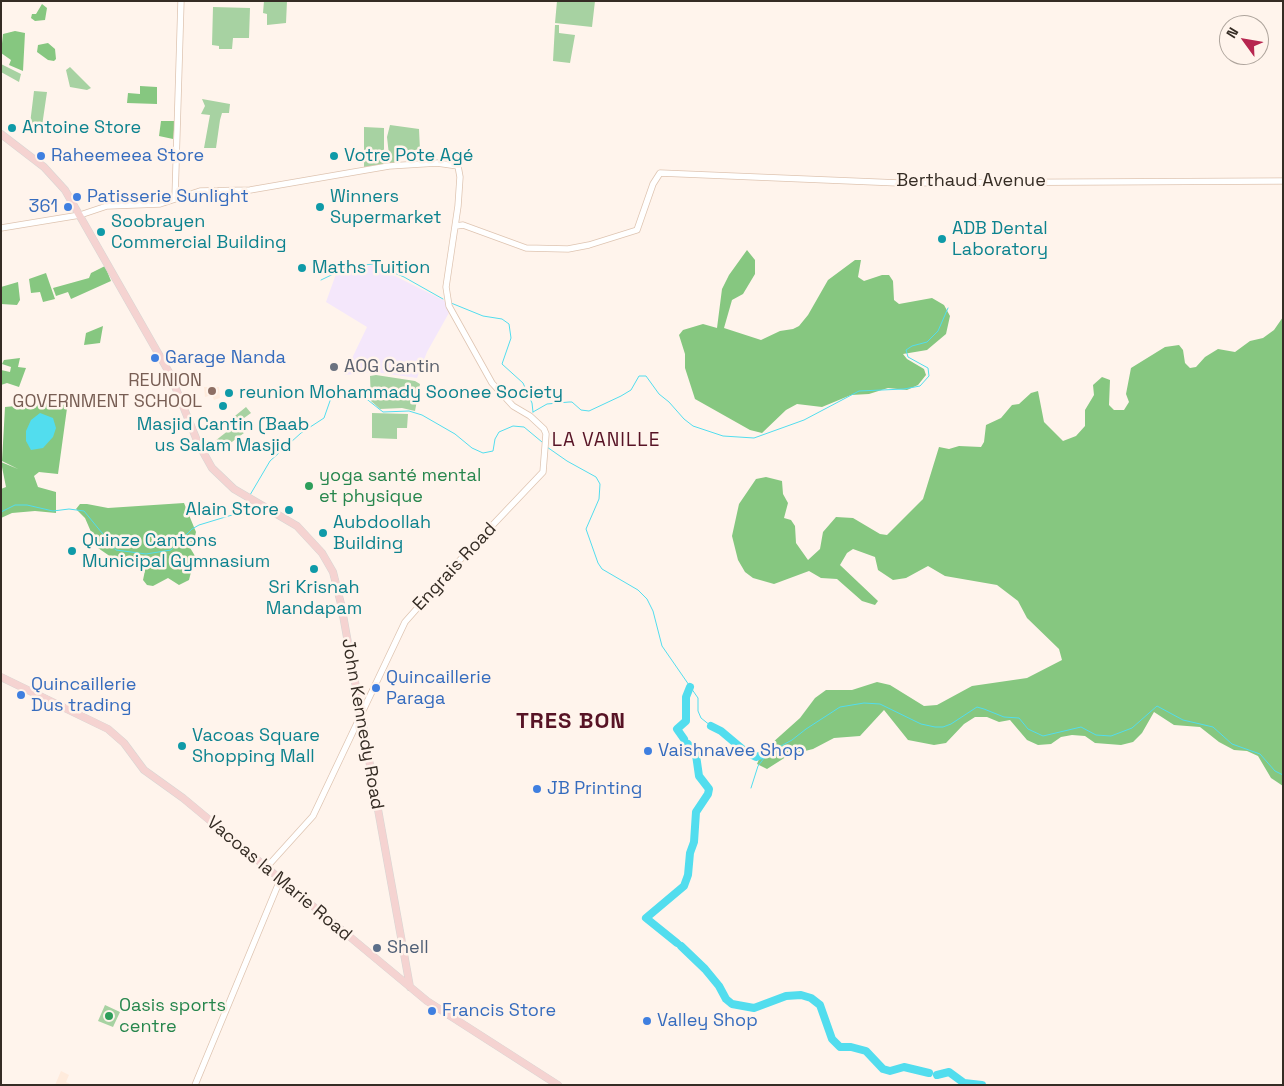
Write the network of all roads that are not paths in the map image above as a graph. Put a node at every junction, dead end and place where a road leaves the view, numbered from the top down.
1 (182, 1) edge
2 (1, 134) edge
3 (1283, 181) edge
4 (175, 198) junction
5 (458, 206) junction
6 (80, 215) junction
7 (463, 221) junction
8 (456, 224) junction
9 (1, 228) edge
10 (470, 228) junction
11 (1, 677) edge
12 (361, 716) junction
13 (266, 868) junction
14 (280, 880) junction
15 (410, 987) junction
16 (195, 1085) edge
17 (558, 1085) edge

1 - 4 street
2 - 6 main road, John Kennedy Road
3 - 10 street, Berthaud Avenue
4 - 5 street
4 - 6 street
5 - 7 street
5 - 8 street
6 - 9 street
6 - 12 main road, John Kennedy Road
7 - 8 street
7 - 10 street
8 - 10 street
8 - 12 street, Engrais Road
11 - 13 main road, Vacoas la Marie Road
12 - 13 street, Engrais Road
12 - 15 main road, John Kennedy Road
13 - 14 main road, Vacoas la Marie Road
14 - 15 main road, Vacoas la Marie Road
14 - 16 street
15 - 17 main road, Vacoas la Marie Road

